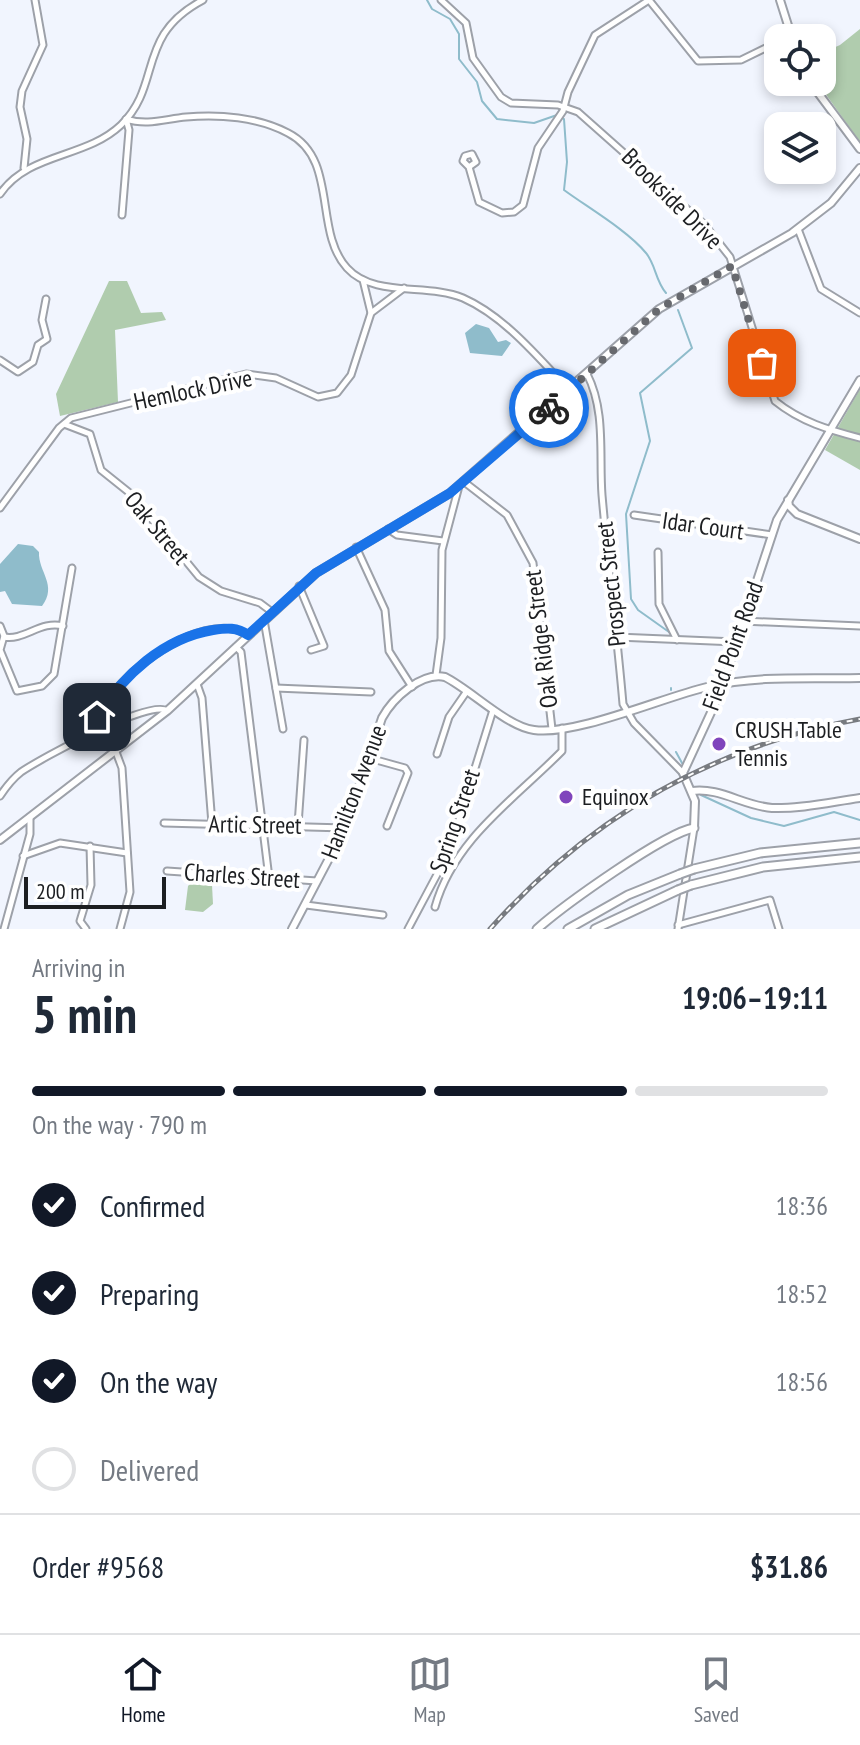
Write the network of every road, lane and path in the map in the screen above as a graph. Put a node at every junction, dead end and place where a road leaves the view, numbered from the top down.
1 (35, 0) edge
2 (203, 0) edge
3 (441, 0) edge
4 (649, 0) edge
5 (780, 0) edge
6 (786, 24) edge
7 (764, 49) edge
8 (820, 96) edge
9 (564, 109) junction
10 (126, 119) junction
11 (860, 149) edge
12 (469, 167) dead end
13 (24, 168) junction
14 (860, 168) edge
15 (0, 194) edge
16 (122, 215) dead end
17 (798, 229) junction
18 (732, 266) junction
19 (363, 280) junction
20 (404, 288) junction
21 (46, 299) dead end
22 (371, 313) junction
23 (860, 313) edge
24 (0, 360) edge
25 (587, 374) junction
26 (860, 380) edge
27 (569, 390) junction
28 (64, 424) junction
29 (830, 432) junction
30 (860, 438) edge
31 (461, 483) junction
32 (788, 500) junction
33 (0, 508) edge
34 (634, 515) dead end
35 (387, 529) junction
36 (772, 535) junction
37 (860, 539) edge
38 (444, 541) junction
39 (356, 546) junction
40 (658, 552) dead end
41 (72, 568) dead end
42 (299, 586) junction
43 (272, 612) junction
44 (264, 620) junction
45 (743, 621) junction
46 (0, 626) edge
47 (63, 626) junction
48 (860, 626) edge
49 (248, 635) junction
50 (4, 637) junction
51 (617, 637) junction
52 (677, 640) junction
53 (736, 642) junction
54 (236, 647) junction
55 (311, 650) dead end
56 (436, 675) junction
57 (860, 678) edge
58 (197, 684) junction
59 (722, 684) junction
60 (412, 687) junction
61 (276, 688) junction
62 (467, 691) junction
63 (371, 692) dead end
64 (494, 709) junction
65 (167, 711) junction
66 (627, 711) junction
67 (562, 727) junction
68 (283, 729) dead end
69 (552, 729) junction
70 (94, 733) junction
71 (304, 740) dead end
72 (116, 752) junction
73 (437, 754) dead end
74 (369, 758) junction
75 (683, 773) junction
76 (692, 791) junction
77 (0, 796) edge
78 (860, 798) edge
79 (30, 817) junction
80 (164, 823) dead end
81 (212, 824) junction
82 (298, 825) junction
83 (264, 826) junction
84 (387, 826) dead end
85 (345, 828) junction
86 (694, 828) junction
87 (0, 840) edge
88 (860, 842) edge
89 (90, 846) junction
90 (127, 853) junction
91 (22, 856) junction
92 (860, 857) edge
93 (167, 871) dead end
94 (269, 878) junction
95 (318, 881) junction
96 (306, 905) junction
97 (435, 907) dead end
98 (383, 915) dead end
99 (678, 927) edge
100 (4, 929) edge
101 (86, 929) edge
102 (120, 929) edge
103 (292, 929) edge
104 (408, 929) edge
105 (537, 929) edge
106 (568, 929) edge
107 (595, 929) edge
108 (779, 929) edge

1 - 13 street
2 - 10 street
3 - 9 street
4 - 7 street
4 - 9 street
5 - 6 main road
8 - 11 main road
9 - 12 street
9 - 18 street, Brookside Drive
10 - 13 street
10 - 16 street
10 - 19 street
13 - 15 street
14 - 17 main road
17 - 18 main road
17 - 23 street
18 - 25 main road
18 - 29 street, Brookside Drive
19 - 20 street
19 - 22 street
20 - 22 street
20 - 27 street
21 - 24 street
22 - 28 street, Hemlock Drive
25 - 27 main road
25 - 51 street, Prospect Street
26 - 29 main road, Field Point Road
27 - 31 main road
28 - 33 street
28 - 43 street, Oak Street
29 - 30 street, Brookside Drive
29 - 32 main road, Field Point Road
31 - 35 main road
31 - 38 street
31 - 69 street, Oak Ridge Street
32 - 36 main road, Field Point Road
32 - 37 main road
34 - 36 street, Idar Court
35 - 38 street
35 - 39 main road
36 - 45 main road, Field Point Road
38 - 56 street
39 - 42 main road
39 - 60 street
40 - 52 street
41 - 47 street
42 - 43 main road
42 - 55 street
43 - 44 main road
44 - 49 main road
44 - 61 street
45 - 48 street
45 - 53 main road, Field Point Road
46 - 50 street
47 - 50 street
47 - 50 street
49 - 54 main road
49 - 70 street
51 - 52 street
51 - 66 street, Prospect Street
52 - 53 street
53 - 59 main road, Field Point Road
54 - 58 main road
54 - 83 street
56 - 60 main road, Hamilton Avenue
56 - 62 main road
57 - 59 main road
58 - 65 main road
58 - 81 street
59 - 66 main road
59 - 75 main road, Field Point Road
60 - 74 main road, Hamilton Avenue
61 - 63 street
61 - 68 street
62 - 64 main road
62 - 73 street
64 - 69 main road
64 - 104 street, Spring Street
65 - 70 street
65 - 72 main road
66 - 67 main road
66 - 75 street, Prospect Street
67 - 69 main road
67 - 97 street
70 - 77 street
71 - 82 street
72 - 79 main road
72 - 90 street
74 - 84 street
74 - 85 main road, Hamilton Avenue
75 - 76 main road
76 - 78 main road
76 - 86 main road
79 - 87 main road
79 - 91 street
80 - 81 street, Artic Street
81 - 83 street, Artic Street
82 - 83 street, Artic Street
82 - 85 street, Artic Street
83 - 94 street
85 - 95 main road, Hamilton Avenue
86 - 99 street
86 - 105 highway
88 - 106 highway, bridge
89 - 90 street
89 - 91 street
89 - 101 street
90 - 102 street
91 - 100 street
92 - 107 highway, bridge
93 - 94 street, Charles Street
94 - 95 street, Charles Street
95 - 96 main road, Hamilton Avenue
96 - 98 street
96 - 103 main road, Hamilton Avenue
99 - 108 street

